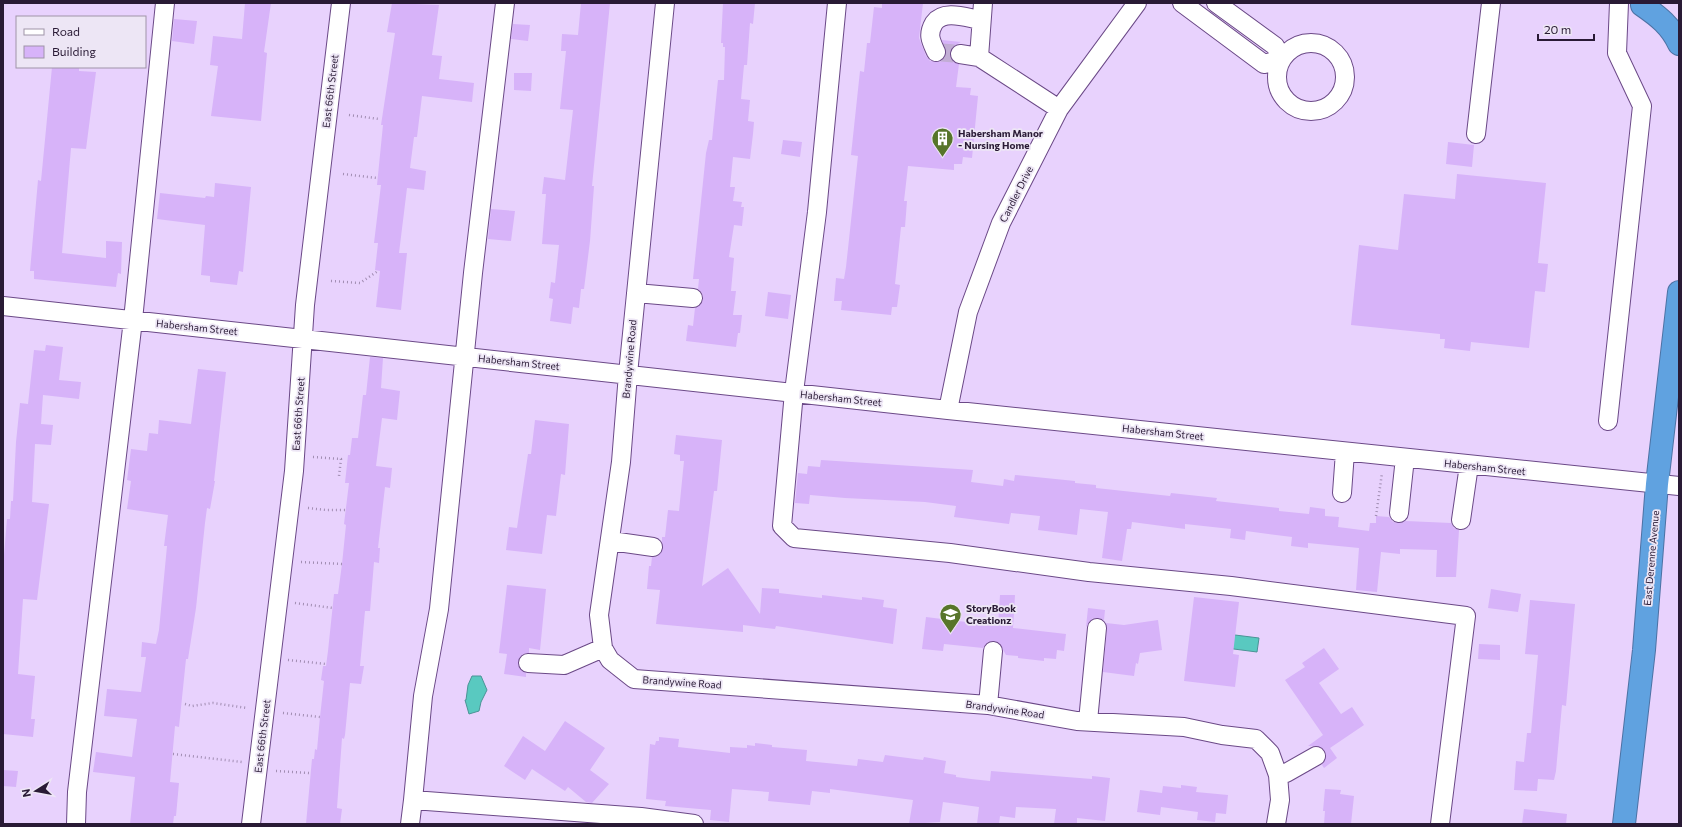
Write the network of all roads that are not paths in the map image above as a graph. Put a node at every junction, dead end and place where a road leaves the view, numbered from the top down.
1 (165, 3) edge
2 (341, 3) edge
3 (505, 3) edge
4 (665, 3) edge
5 (837, 3) edge
6 (1182, 3) edge
7 (1491, 3) edge
8 (1619, 3) edge
9 (1218, 4) edge
10 (1639, 4) edge
11 (1130, 5) edge
12 (982, 12) edge
13 (1206, 21) junction
14 (1679, 44) edge
15 (936, 52) dead end
16 (960, 54) tunnel mouth
17 (979, 57) junction
18 (1059, 109) junction
19 (1476, 134) dead end
20 (636, 292) junction
21 (1679, 292) edge
22 (693, 298) dead end
23 (3, 306) edge
24 (133, 320) junction
25 (303, 339) junction
26 (464, 356) junction
27 (628, 374) junction
28 (794, 392) junction
29 (948, 410) junction
30 (1608, 422) dead end
31 (1345, 452) junction
32 (1405, 458) junction
33 (1469, 465) junction
34 (1658, 484) junction
35 (1679, 486) edge
36 (1342, 493) dead end
37 (1399, 513) dead end
38 (1461, 520) dead end
39 (611, 541) junction
40 (653, 547) dead end
41 (1097, 628) dead end
42 (603, 648) junction
43 (993, 651) dead end
44 (528, 663) dead end
45 (988, 705) junction
46 (1088, 721) junction
47 (1316, 756) dead end
48 (1278, 775) junction
49 (413, 800) junction
50 (76, 824) edge
51 (251, 824) edge
52 (410, 824) edge
53 (694, 824) edge
54 (1276, 824) edge
55 (1440, 824) edge
56 (1624, 824) edge

1 - 24 street
2 - 25 street, East 66th Street
3 - 26 street
4 - 20 street, Brandywine Road
5 - 28 street
6 - 13 street
7 - 19 street
8 - 30 street
9 - 13 street
9 - 13 street
10 - 14 highway
11 - 18 street, Candler Drive
12 - 15 street
12 - 17 street
16 - 17 street
17 - 18 street
18 - 29 street, Candler Drive
20 - 22 street
20 - 27 street, Brandywine Road
21 - 34 highway, East Derenne Avenue
23 - 24 street, Habersham Street
24 - 25 street, Habersham Street
24 - 50 street
25 - 26 street, Habersham Street
25 - 51 street, East 66th Street
26 - 27 street, Habersham Street
26 - 49 street
27 - 28 street, Habersham Street
27 - 39 street, Brandywine Road
28 - 29 street, Habersham Street
28 - 55 street
29 - 31 street, Habersham Street
31 - 32 street, Habersham Street
31 - 36 street
32 - 33 street, Habersham Street
32 - 37 street
33 - 34 street, Habersham Street
33 - 38 street
34 - 35 street, Habersham Street
34 - 56 highway, East Derenne Avenue
39 - 40 street
39 - 42 street, Brandywine Road
41 - 46 street
42 - 44 street
42 - 45 street, Brandywine Road
43 - 45 street
45 - 46 street, Brandywine Road
46 - 48 street, Brandywine Road
47 - 48 street
48 - 54 street, Brandywine Road
49 - 52 street
49 - 53 street

